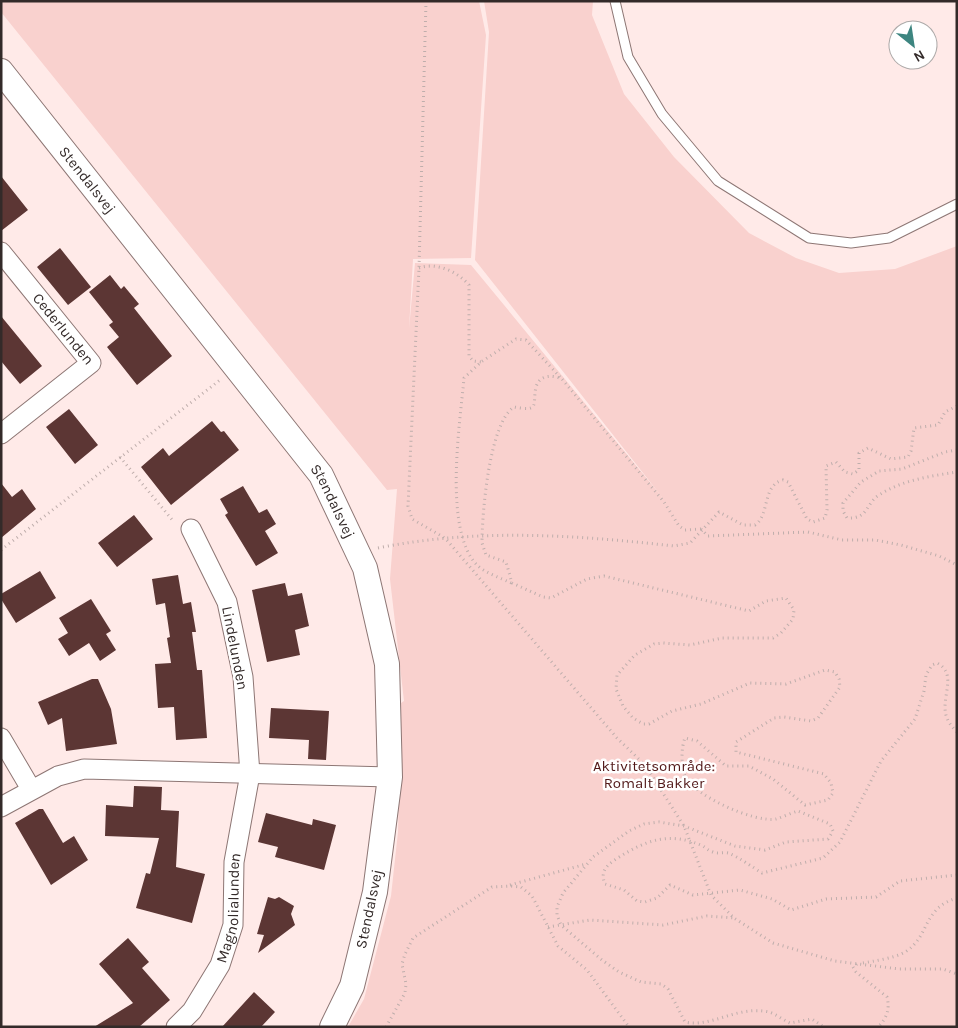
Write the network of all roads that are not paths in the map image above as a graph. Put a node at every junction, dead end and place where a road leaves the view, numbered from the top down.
1 (615, 1) edge
2 (1, 71) edge
3 (957, 204) edge
4 (1, 252) edge
5 (1, 434) edge
6 (191, 529) road end
7 (1, 738) edge
8 (250, 774) junction
9 (390, 777) junction
10 (31, 789) junction
11 (1, 807) edge
12 (176, 1027) edge
13 (332, 1027) edge

1 - 3 lane
2 - 9 street, Stendalsvej
4 - 5 street, Cederlunden
6 - 8 street, Lindelunden
7 - 10 street
8 - 9 street
8 - 10 street
8 - 12 street, Magnolialunden
9 - 13 street, Stendalsvej
10 - 11 street

